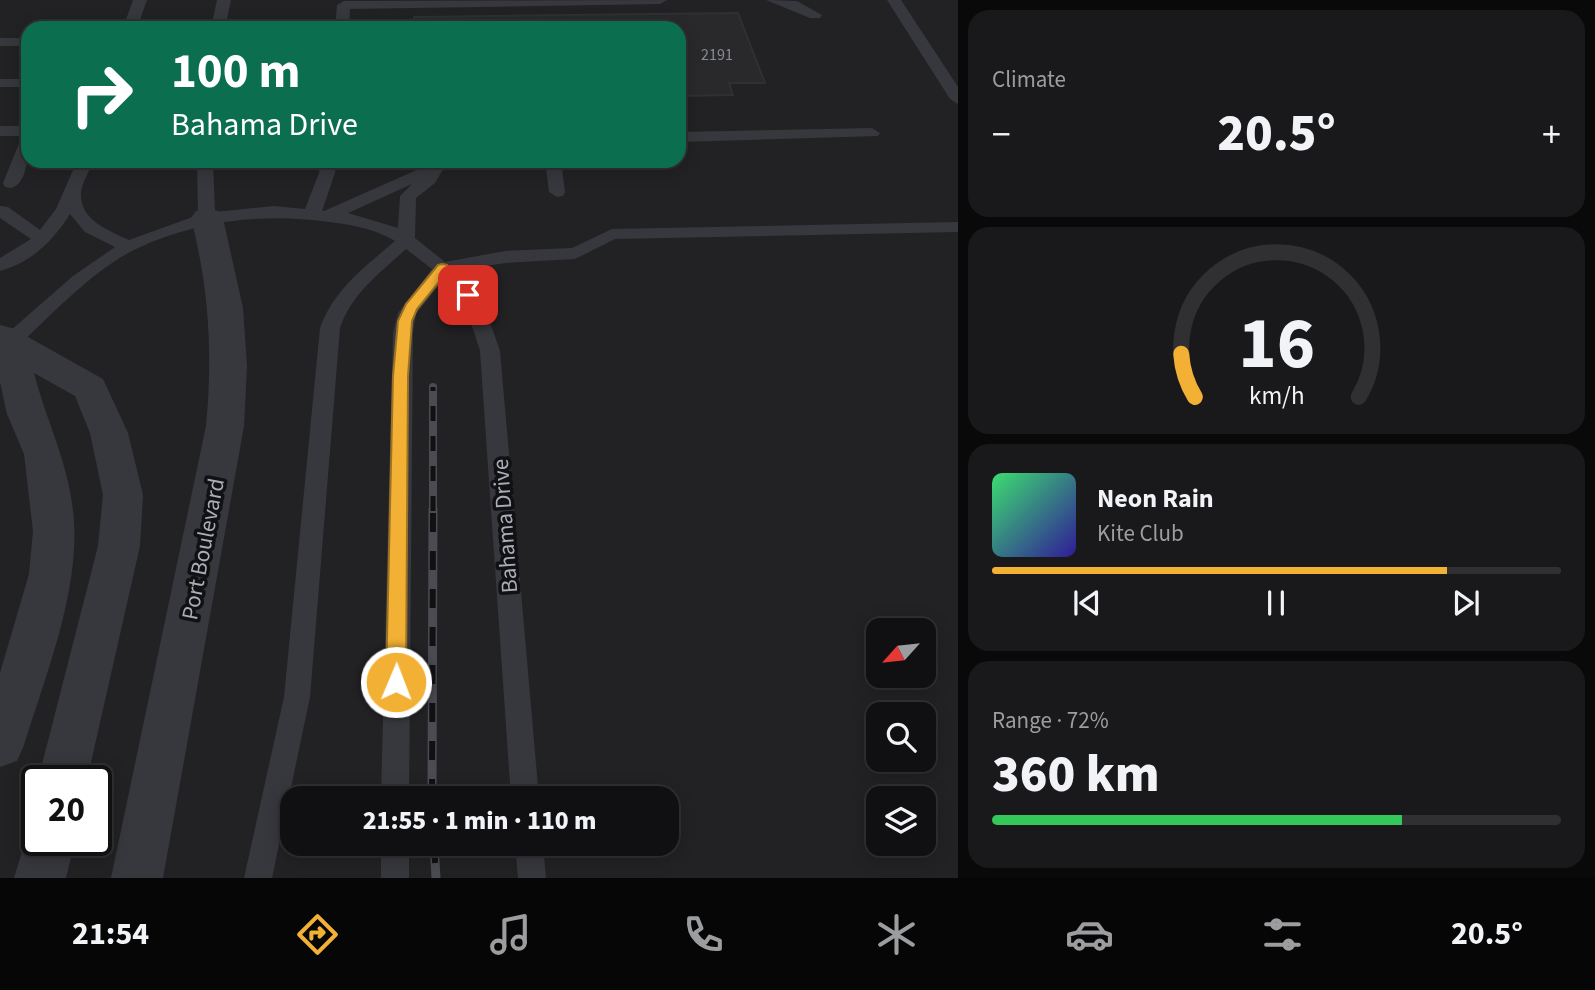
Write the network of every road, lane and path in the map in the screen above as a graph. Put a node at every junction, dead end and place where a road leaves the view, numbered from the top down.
1 (140, 0) edge
2 (224, 0) edge
3 (660, 0) edge
4 (773, 0) edge
5 (894, 0) edge
6 (815, 15) dead end
7 (132, 21) edge
8 (220, 21) edge
9 (343, 21) edge
10 (0, 42) edge
11 (21, 42) edge
12 (0, 83) edge
13 (21, 83) edge
14 (958, 99) edge
15 (0, 131) edge
16 (21, 131) edge
17 (872, 133) dead end
18 (686, 137) edge
19 (21, 158) edge
20 (83, 168) edge
21 (205, 168) edge
22 (327, 168) edge
23 (437, 168) edge
24 (554, 168) edge
25 (433, 170) junction
26 (11, 183) dead end
27 (557, 192) dead end
28 (74, 194) junction
29 (2, 211) dead end
30 (321, 214) junction
31 (207, 218) junction
32 (958, 227) edge
33 (43, 240) junction
34 (406, 240) junction
35 (128, 246) junction
36 (0, 265) edge
37 (442, 268) junction
38 (2, 345) edge
39 (0, 745) edge
40 (67, 765) edge
41 (395, 786) edge
42 (525, 786) edge
43 (45, 856) edge
44 (395, 856) edge
45 (530, 856) edge
46 (40, 878) edge
47 (137, 878) edge
48 (258, 878) edge
49 (395, 878) edge
50 (531, 878) edge

1 - 7 lane
2 - 8 lane
3 - 9 lane
4 - 6 lane
5 - 14 lane
10 - 11 lane
12 - 13 lane
15 - 16 lane
17 - 18 lane
19 - 26 lane
20 - 28 lane
21 - 31 lane
22 - 30 lane
23 - 25 lane
24 - 27 lane
25 - 30 lane
25 - 34 lane
28 - 33 lane
28 - 35 lane
29 - 33 lane
30 - 31 lane, Bahama Drive
30 - 34 lane, Bahama Drive
31 - 35 lane, Bahama Drive
31 - 47 street, Port Boulevard
32 - 37 lane
33 - 36 lane
34 - 37 lane, Bahama Drive
34 - 48 lane
35 - 38 lane, Bahama Drive
37 - 41 lane
37 - 42 lane, Bahama Drive
38 - 39 street
38 - 40 street
43 - 46 street
44 - 49 lane
45 - 50 lane

